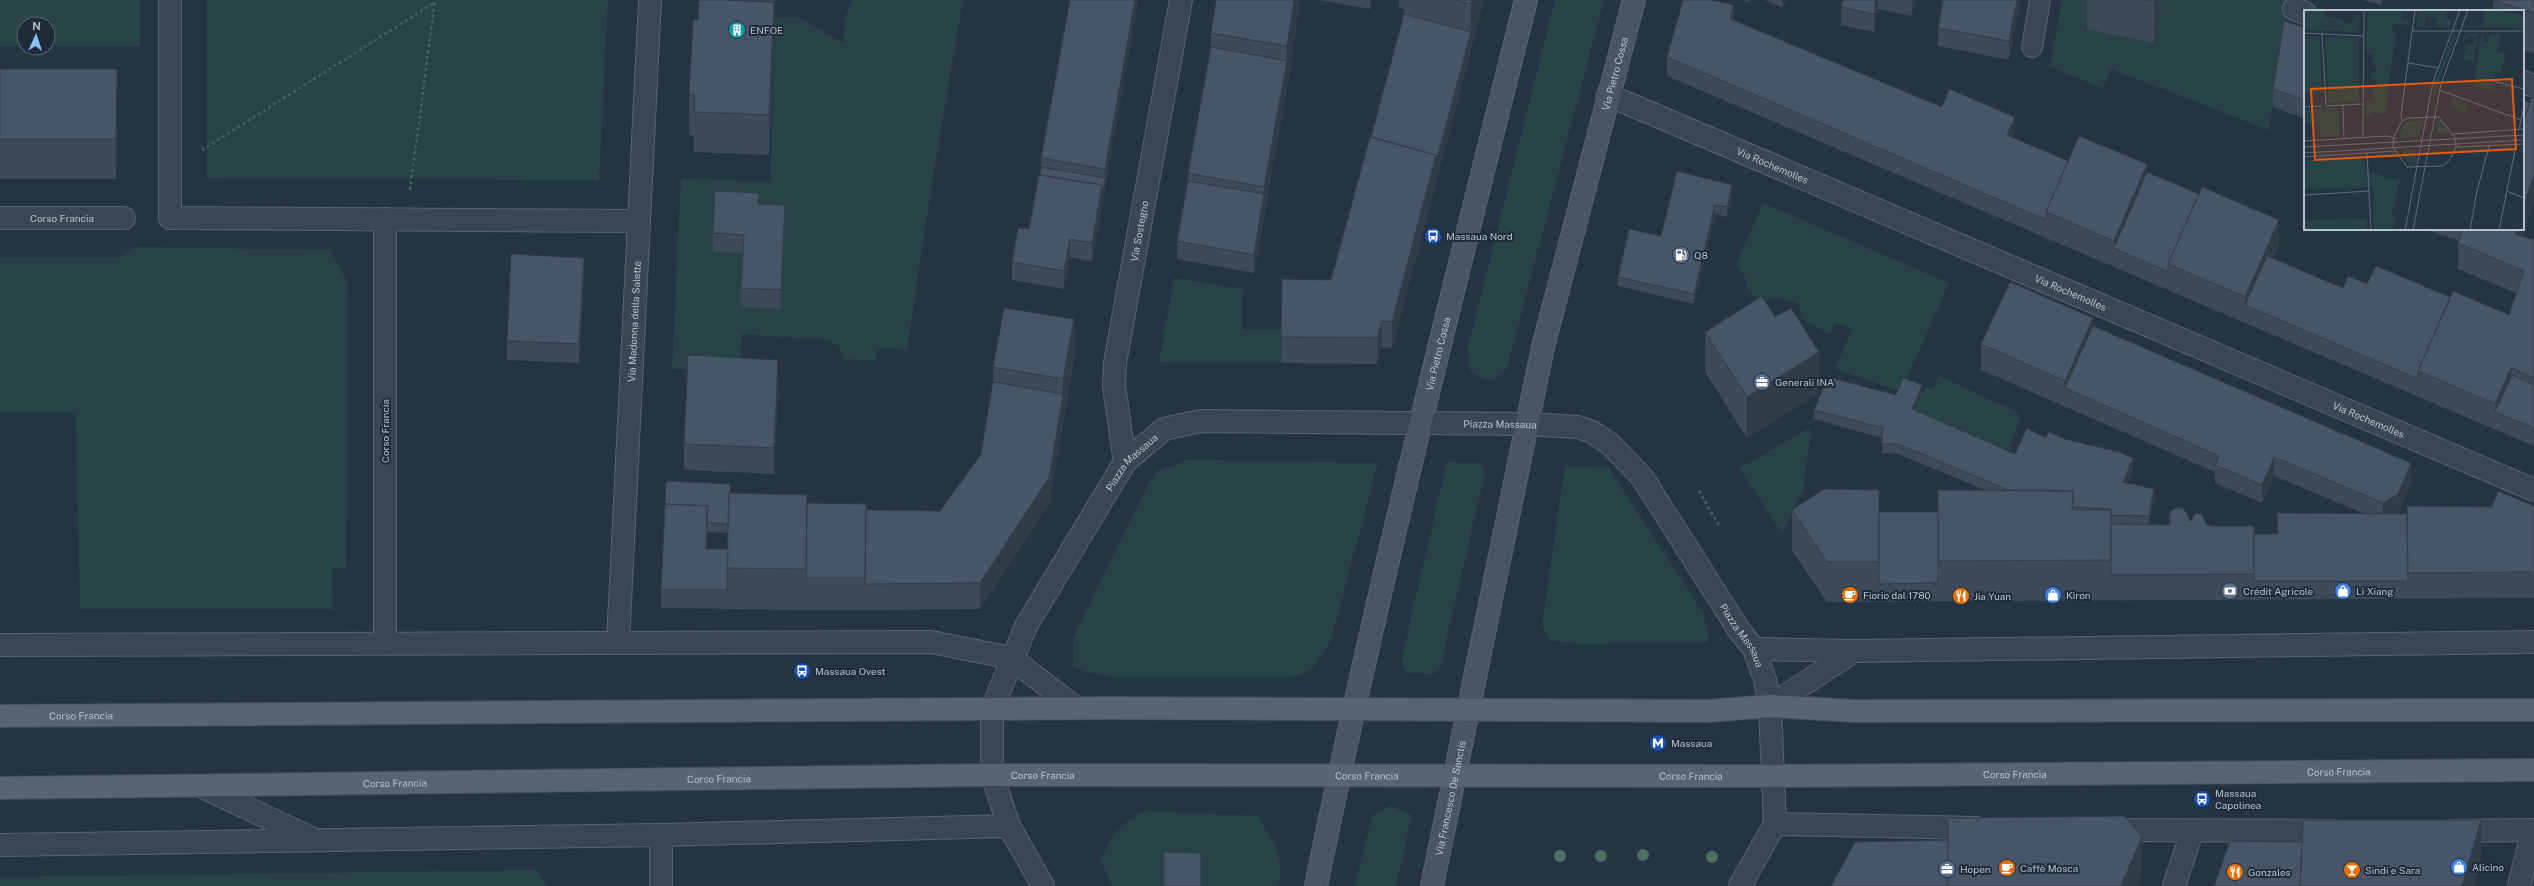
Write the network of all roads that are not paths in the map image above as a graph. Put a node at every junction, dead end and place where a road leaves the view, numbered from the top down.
1 (170, 0) edge
2 (650, 0) edge
3 (1181, 0) edge
4 (1526, 0) edge
5 (1634, 0) edge
6 (2040, 0) edge
7 (2032, 47) dead end
8 (2524, 82) edge
9 (2534, 86) edge
10 (1608, 95) junction
11 (0, 218) edge
12 (124, 218) dead end
13 (396, 219) junction
14 (639, 221) junction
15 (1421, 424) junction
16 (1526, 424) junction
17 (1125, 462) junction
18 (2534, 490) edge
19 (618, 642) junction
20 (2534, 642) edge
21 (385, 643) junction
22 (0, 645) edge
23 (1754, 649) junction
24 (1854, 651) junction
25 (1011, 658) junction
26 (1770, 706) junction
27 (1076, 708) junction
28 (992, 709) junction
29 (1354, 709) junction
30 (1469, 710) junction
31 (2534, 710) edge
32 (0, 716) edge
33 (2534, 770) edge
34 (1340, 774) junction
35 (992, 775) junction
36 (1456, 776) junction
37 (1773, 776) junction
38 (200, 786) junction
39 (0, 788) edge
40 (1774, 824) junction
41 (1009, 826) junction
42 (2001, 828) edge
43 (2089, 830) edge
44 (2533, 830) edge
45 (2351, 831) edge
46 (2430, 831) edge
47 (2192, 832) junction
48 (661, 835) junction
49 (314, 839) junction
50 (0, 845) edge
51 (661, 886) edge
52 (1043, 886) edge
53 (1316, 886) edge
54 (1432, 886) edge
55 (1740, 886) edge
56 (2174, 886) edge
57 (2519, 886) edge

1 - 13 street
2 - 14 street, Via Madonna della Salette
3 - 17 street, Via Sostegno
4 - 15 main road, Via Pietro Cossa
5 - 10 main road, Via Pietro Cossa
6 - 7 lane
8 - 9 street
10 - 16 main road, Via Pietro Cossa
10 - 18 street, Via Rochemolles
11 - 12 street, Corso Francia
13 - 14 street
13 - 21 street, Corso Francia
14 - 19 street, Via Madonna della Salette
15 - 16 street, Piazza Massaua
15 - 17 street, Piazza Massaua
15 - 29 main road, Via Pietro Cossa
16 - 23 street, Piazza Massaua
16 - 30 main road, Via Pietro Cossa
17 - 25 street, Piazza Massaua
19 - 21 street
19 - 25 street
20 - 24 street
21 - 22 street
23 - 24 street
23 - 26 street, Piazza Massaua
24 - 26 street, Corso Francia
25 - 27 street
25 - 28 street, Piazza Massaua
26 - 30 main road, Corso Francia
26 - 31 main road, Corso Francia
26 - 37 street, Piazza Massaua
27 - 28 main road, Corso Francia
27 - 29 main road, Corso Francia
28 - 32 main road, Corso Francia
28 - 35 street, Piazza Massaua
29 - 30 main road, Corso Francia
29 - 34 main road
30 - 36 main road, Via Francesco De Sanctis
33 - 37 main road, Corso Francia
34 - 35 main road, Corso Francia
34 - 36 main road, Corso Francia
34 - 53 main road
35 - 38 main road, Corso Francia
35 - 41 street, Piazza Massaua
36 - 37 main road, Corso Francia
36 - 54 main road, Via Francesco De Sanctis
37 - 40 street, Piazza Massaua
38 - 39 main road, Corso Francia
38 - 49 street, Corso Francia
40 - 42 street
40 - 55 street, Piazza Massaua
41 - 48 street, Corso Francia
41 - 52 street, Piazza Massaua
43 - 47 street
44 - 46 street
44 - 57 street
45 - 47 street
47 - 56 street
48 - 49 street, Corso Francia
48 - 51 street
49 - 50 street, Corso Francia

